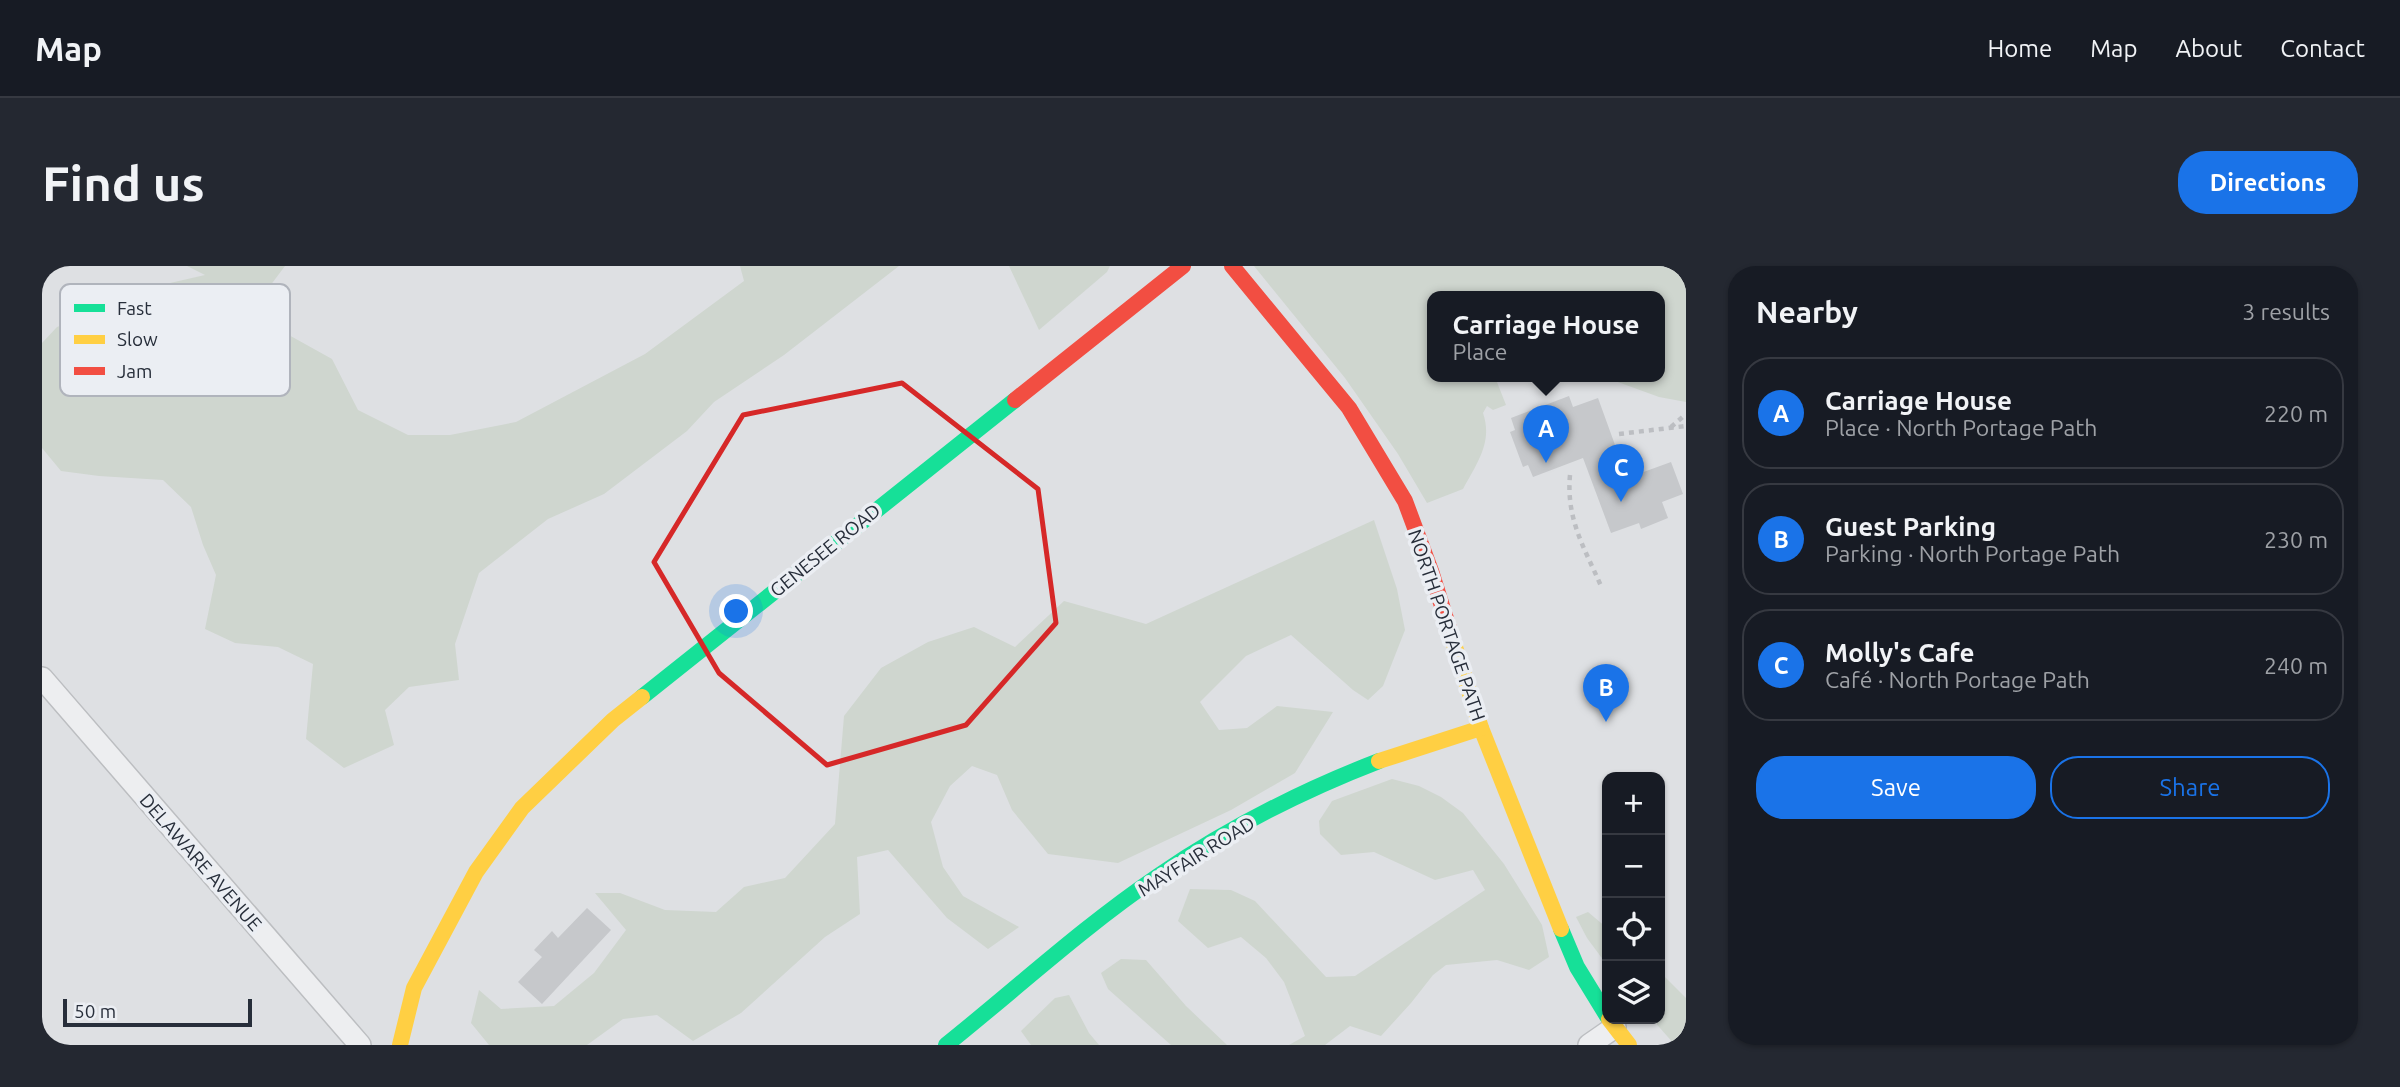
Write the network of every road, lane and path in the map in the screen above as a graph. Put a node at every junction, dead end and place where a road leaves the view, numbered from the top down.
1 (1183, 266) edge
2 (1232, 266) edge
3 (1686, 414) edge
4 (1686, 426) edge
5 (1670, 428) junction
6 (1619, 434) dead end
7 (1570, 475) dead end
8 (1601, 586) dead end
9 (42, 678) edge
10 (1481, 728) junction
11 (1602, 1007) edge
12 (1607, 1024) edge
13 (1613, 1024) edge
14 (360, 1045) edge
15 (400, 1045) edge
16 (946, 1045) edge
17 (1589, 1045) edge
18 (1629, 1045) edge

1 - 15 street, GENESEE ROAD
2 - 10 street, NORTH PORTAGE PATH
3 - 5 path
4 - 5 path
5 - 6 path
7 - 8 path
9 - 14 street, DELAWARE AVENUE
10 - 11 street, NORTH PORTAGE PATH
10 - 16 street, MAYFAIR ROAD
12 - 17 street
13 - 18 street, NORTH PORTAGE PATH

